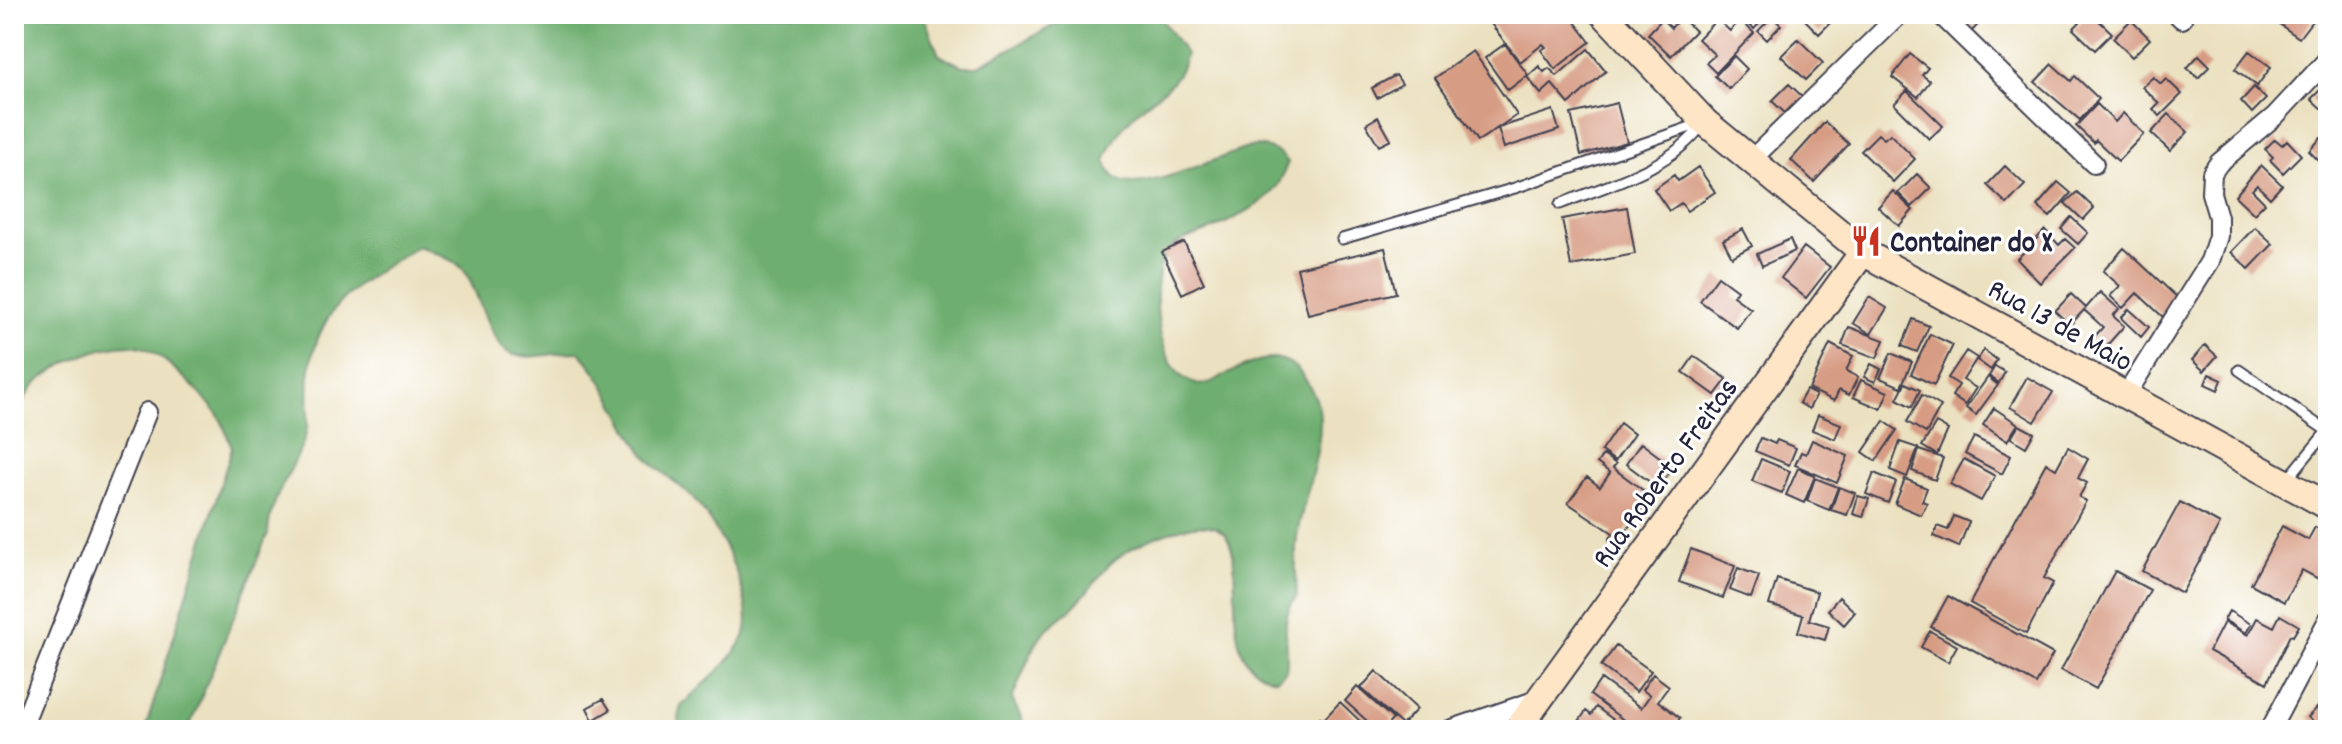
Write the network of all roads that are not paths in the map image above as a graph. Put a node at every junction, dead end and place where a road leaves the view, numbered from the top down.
1 (1604, 14) edge
2 (1900, 14) edge
3 (1940, 14) edge
4 (2328, 59) edge
5 (1705, 122) junction
6 (1751, 160) junction
7 (2094, 164) dead end
8 (1560, 204) dead end
9 (1342, 239) dead end
10 (1863, 252) junction
11 (2239, 370) dead end
12 (2126, 395) junction
13 (147, 412) dead end
14 (2285, 483) junction
15 (2328, 506) edge
16 (2328, 620) edge
17 (1540, 699) junction
18 (21, 730) edge
19 (1450, 730) edge
20 (1517, 730) edge
21 (2270, 730) edge

1 - 5 main road, Rua 13 de Maio
2 - 6 street
3 - 7 street
4 - 12 street
5 - 6 main road, Rua 13 de Maio
5 - 8 lane
5 - 9 lane
6 - 10 main road, Rua 13 de Maio
10 - 12 main road, Rua 13 de Maio
10 - 17 main road, Rua Roberto Freitas
11 - 14 lane
12 - 14 main road, Rua 13 de Maio
13 - 18 street
14 - 15 main road, Rua 13 de Maio
16 - 21 street
17 - 19 street
17 - 20 main road, Rua Roberto Freitas

